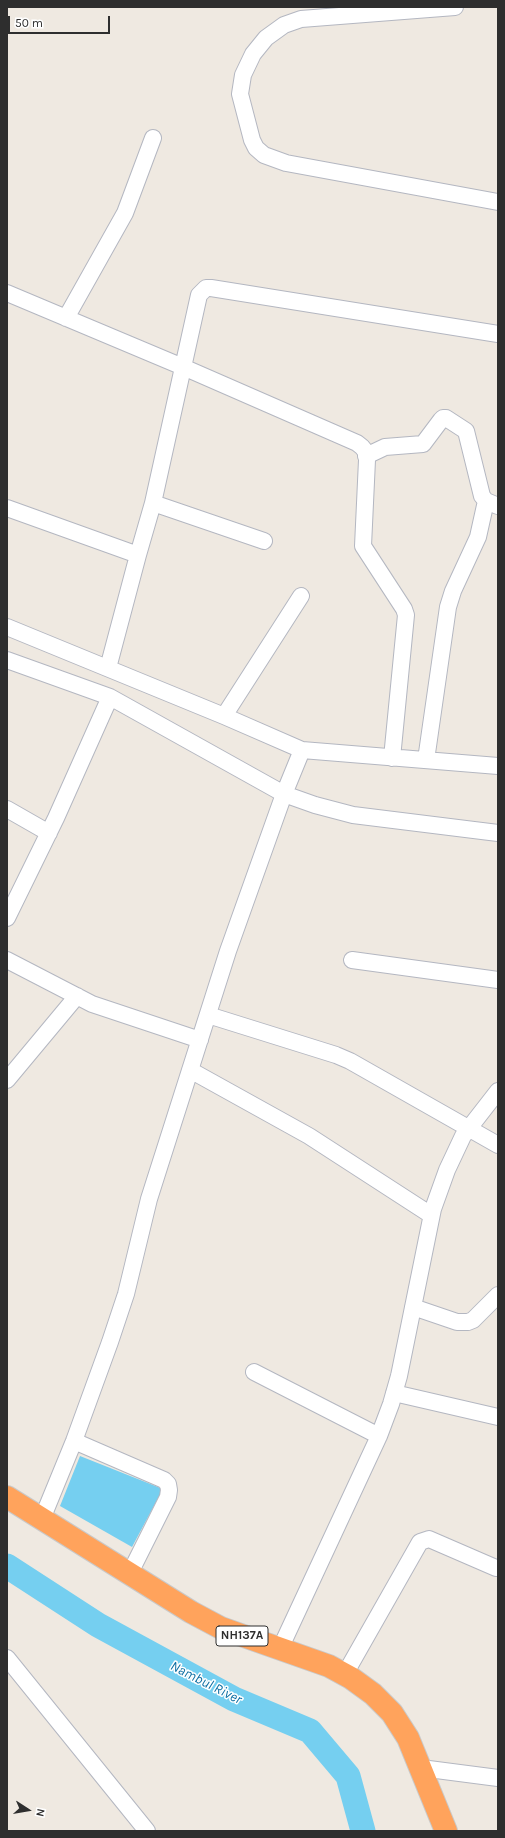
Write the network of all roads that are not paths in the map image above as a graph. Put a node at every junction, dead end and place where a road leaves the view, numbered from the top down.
1 (455, 7) edge
2 (153, 138) dead end
3 (498, 202) edge
4 (7, 293) edge
5 (66, 318) junction
6 (498, 334) edge
7 (183, 367) junction
8 (366, 456) junction
9 (153, 503) junction
10 (492, 504) edge
11 (7, 508) edge
12 (264, 540) dead end
13 (138, 555) junction
14 (301, 596) dead end
15 (7, 627) edge
16 (7, 660) edge
17 (108, 668) junction
18 (110, 697) junction
19 (224, 716) junction
20 (302, 750) junction
21 (392, 758) junction
22 (426, 760) junction
23 (498, 766) edge
24 (290, 781) junction
25 (7, 809) edge
26 (49, 833) junction
27 (498, 834) edge
28 (7, 918) edge
29 (7, 960) edge
30 (352, 960) dead end
31 (498, 980) edge
32 (77, 996) junction
33 (208, 1015) junction
34 (200, 1040) junction
35 (190, 1070) junction
36 (7, 1080) edge
37 (498, 1091) edge
38 (469, 1129) junction
39 (498, 1145) edge
40 (431, 1215) junction
41 (498, 1294) edge
42 (413, 1307) junction
43 (254, 1372) dead end
44 (394, 1393) junction
45 (498, 1417) edge
46 (379, 1436) junction
47 (74, 1441) junction
48 (7, 1497) edge
49 (42, 1520) junction
50 (496, 1568) dead end
51 (130, 1573) junction
52 (280, 1649) junction
53 (7, 1658) edge
54 (345, 1674) junction
55 (421, 1768) junction
56 (498, 1778) edge
57 (435, 1805) junction
58 (147, 1831) edge
59 (436, 1831) edge
60 (446, 1831) edge

1 - 3 street
2 - 5 street
4 - 5 street
5 - 7 street
6 - 7 street
7 - 8 street
7 - 9 street
8 - 10 street
8 - 21 street
9 - 12 street
9 - 13 street
10 - 22 street
11 - 13 street
13 - 17 street
14 - 19 street
15 - 17 street
16 - 18 street
17 - 19 street
18 - 24 street
18 - 26 street
19 - 20 street
20 - 21 street
20 - 24 street
21 - 22 street
22 - 23 street
24 - 27 street
24 - 33 street
25 - 26 street
26 - 28 street
29 - 32 street
30 - 31 street
32 - 34 street
32 - 36 street
33 - 34 street
33 - 38 street
34 - 35 street
35 - 40 street
35 - 47 street
37 - 38 street
38 - 39 street
38 - 40 street
40 - 42 street
41 - 42 street
42 - 44 street
43 - 46 street
44 - 45 street
44 - 46 street
46 - 52 street
47 - 49 street
47 - 51 street
48 - 49 highway, NH137A
49 - 51 highway, NH137A
50 - 54 street
51 - 52 highway, NH137A
52 - 54 highway, NH137A
53 - 58 street
54 - 55 highway, NH137A
55 - 56 street
55 - 57 highway, NH137A
57 - 59 highway, NH137A
57 - 60 highway, NH137A

